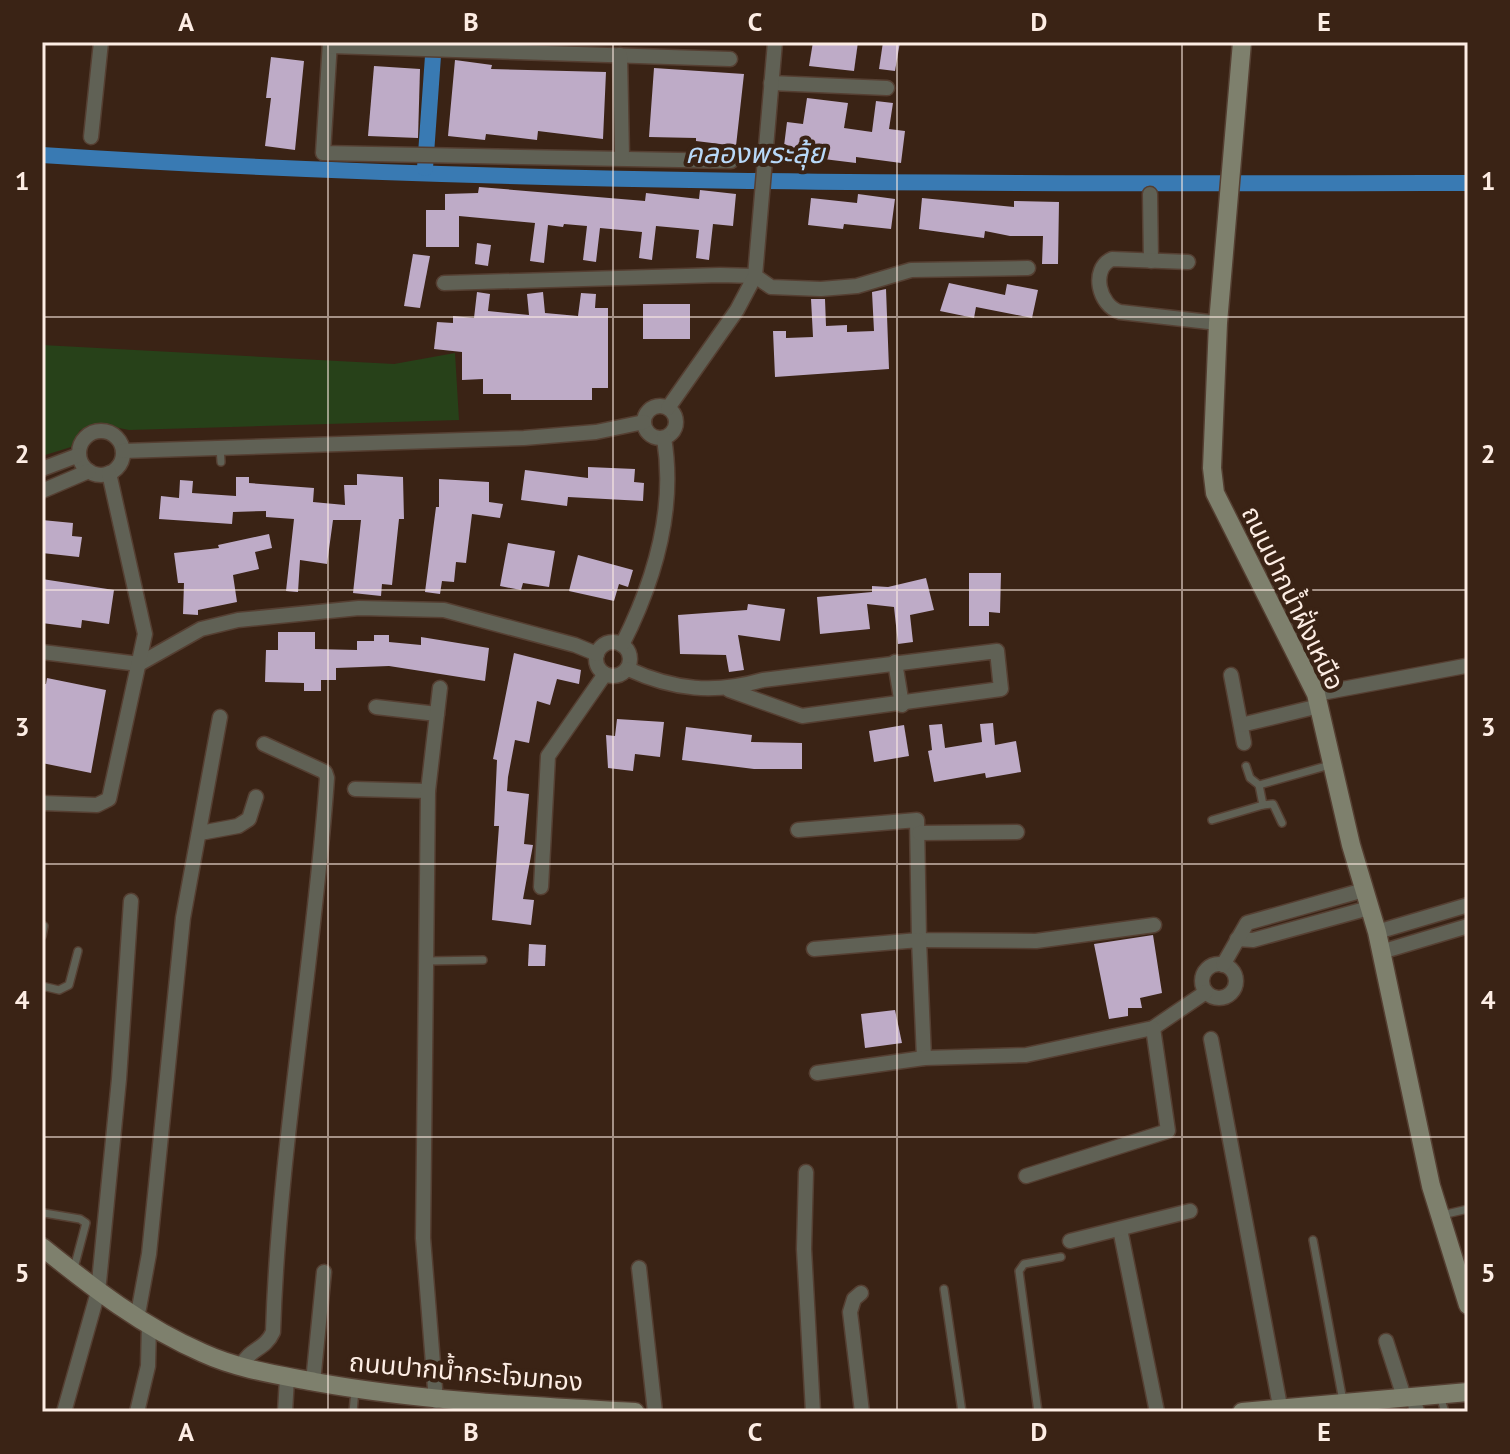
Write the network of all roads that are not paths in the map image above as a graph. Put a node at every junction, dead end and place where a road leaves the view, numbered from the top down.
1 (101, 42) edge
2 (775, 42) edge
3 (1242, 42) edge
4 (330, 44) edge
5 (620, 55) junction
6 (730, 59) dead end
7 (771, 83) junction
8 (887, 88) dead end
9 (91, 137) dead end
10 (622, 157) junction
11 (731, 161) dead end
12 (1150, 194) dead end
13 (1151, 261) junction
14 (1188, 262) dead end
15 (1028, 268) dead end
16 (755, 276) junction
17 (444, 283) dead end
18 (1218, 323) junction
19 (668, 408) junction
20 (644, 422) junction
21 (664, 438) junction
22 (123, 451) junction
23 (79, 455) junction
24 (42, 469) edge
25 (89, 471) junction
26 (109, 473) junction
27 (42, 491) edge
28 (622, 645) junction
29 (42, 652) edge
30 (597, 654) junction
31 (895, 662) junction
32 (139, 664) junction
33 (1465, 666) dead end
34 (628, 669) junction
35 (605, 674) junction
36 (1231, 675) dead end
37 (440, 688) dead end
38 (729, 690) junction
39 (1317, 700) junction
40 (902, 705) junction
41 (376, 707) dead end
42 (437, 714) junction
43 (220, 717) dead end
44 (1241, 725) junction
45 (1244, 743) dead end
46 (264, 744) dead end
47 (1332, 765) junction
48 (1246, 766) dead end
49 (1259, 785) junction
50 (355, 789) dead end
51 (428, 791) junction
52 (256, 797) dead end
53 (42, 803) edge
54 (1263, 805) junction
55 (1212, 820) dead end
56 (1282, 823) dead end
57 (798, 830) dead end
58 (1017, 832) dead end
59 (200, 833) junction
60 (919, 833) junction
61 (541, 887) dead end
62 (1366, 899) junction
63 (131, 901) dead end
64 (1468, 905) edge
65 (1154, 925) dead end
66 (44, 926) edge
67 (1468, 926) edge
68 (1377, 932) junction
69 (42, 936) edge
70 (919, 940) junction
71 (814, 949) dead end
72 (78, 951) dead end
73 (1381, 952) junction
74 (483, 960) dead end
75 (425, 961) junction
76 (1223, 965) junction
77 (42, 986) edge
78 (1206, 992) junction
79 (1153, 1028) junction
80 (1211, 1039) dead end
81 (924, 1058) junction
82 (817, 1073) dead end
83 (806, 1172) dead end
84 (1026, 1176) dead end
85 (1468, 1209) edge
86 (1190, 1211) dead end
87 (44, 1213) dead end
88 (1440, 1216) junction
89 (1120, 1229) junction
90 (1313, 1240) dead end
91 (1070, 1241) dead end
92 (42, 1247) edge
93 (1061, 1257) dead end
94 (639, 1268) dead end
95 (73, 1272) junction
96 (324, 1272) dead end
97 (944, 1289) dead end
98 (98, 1292) junction
99 (861, 1293) dead end
100 (1468, 1305) edge
101 (143, 1322) junction
102 (1386, 1341) dead end
103 (242, 1365) junction
104 (287, 1378) junction
105 (313, 1382) junction
106 (355, 1390) junction
107 (1468, 1392) edge
108 (436, 1401) junction
109 (1343, 1401) junction
110 (1411, 1402) edge
111 (1443, 1403) edge
112 (1280, 1406) junction
113 (461, 1407) edge
114 (505, 1408) edge
115 (545, 1409) edge
116 (64, 1412) edge
117 (137, 1412) edge
118 (285, 1412) edge
119 (353, 1412) edge
120 (635, 1412) edge
121 (655, 1412) edge
122 (813, 1412) edge
123 (862, 1412) edge
124 (962, 1412) edge
125 (1038, 1412) edge
126 (1157, 1412) edge
127 (1242, 1412) edge

1 - 9 street
2 - 7 street
3 - 18 street, ถนนปากน้ำฝั่งเหนือ
4 - 5 street
4 - 10 street
5 - 6 street
5 - 10 street
7 - 8 street
7 - 16 street
10 - 11 street
12 - 13 street
13 - 14 street
13 - 18 street
15 - 16 street
16 - 17 street
16 - 19 street
18 - 39 street, ถนนปากน้ำฝั่งเหนือ
19 - 20 street
19 - 21 street
20 - 21 street
20 - 22 street
21 - 28 street
22 - 23 street
22 - 26 street
23 - 24 street
23 - 25 street
25 - 26 street
25 - 27 street
26 - 32 street
28 - 30 street
28 - 34 street
29 - 32 street
30 - 32 street
30 - 35 street
31 - 38 street
31 - 40 street
31 - 40 street
32 - 53 street
33 - 39 street
34 - 35 street
34 - 38 street
35 - 61 street
36 - 44 street
37 - 42 street
38 - 40 street
39 - 44 street
39 - 47 street, ถนนปากน้ำฝั่งเหนือ
41 - 42 street
42 - 51 street
43 - 59 street
44 - 45 street
46 - 103 street
47 - 49 lane
47 - 62 street, ถนนปากน้ำฝั่งเหนือ
48 - 49 lane
49 - 54 lane
50 - 51 street
51 - 75 street
52 - 59 street
54 - 55 lane
54 - 56 lane
57 - 60 street
58 - 60 street
59 - 101 street
60 - 70 street
62 - 68 street, ถนนปากน้ำฝั่งเหนือ
62 - 76 street
63 - 98 street
64 - 68 street
65 - 70 street
66 - 69 lane
67 - 73 street
68 - 73 street, ถนนปากน้ำฝั่งเหนือ
70 - 71 street
70 - 81 street
72 - 77 lane
73 - 88 street, ถนนปากน้ำฝั่งเหนือ
74 - 75 lane
75 - 108 street
76 - 78 street
76 - 78 street
78 - 79 street
79 - 81 street
79 - 84 street
80 - 112 street
81 - 82 street
83 - 122 street
85 - 88 lane
86 - 89 street
87 - 95 lane
88 - 100 street, ถนนปากน้ำฝั่งเหนือ
89 - 91 street
89 - 126 street
90 - 109 lane
92 - 95 street, ถนนปากน้ำกระโจมทอง
93 - 125 lane
94 - 121 street
95 - 98 street, ถนนปากน้ำกระโจมทอง
96 - 105 street
97 - 124 lane
98 - 101 street, ถนนปากน้ำกระโจมทอง
98 - 116 street
99 - 123 street
101 - 103 street, ถนนปากน้ำกระโจมทอง
101 - 117 street
102 - 110 street
103 - 104 street, ถนนปากน้ำกระโจมทอง
104 - 105 street, ถนนปากน้ำกระโจมทอง
104 - 118 street
105 - 106 street, ถนนปากน้ำกระโจมทอง
106 - 108 street, ถนนปากน้ำกระโจมทอง
106 - 119 lane
107 - 111 street
108 - 113 street, ถนนปากน้ำกระโจมทอง
109 - 110 street
109 - 112 street
110 - 111 street
112 - 127 street
113 - 114 street, ถนนปากน้ำกระโจมทอง
114 - 115 street, ถนนปากน้ำกระโจมทอง
115 - 120 street, ถนนปากน้ำกระโจมทอง

